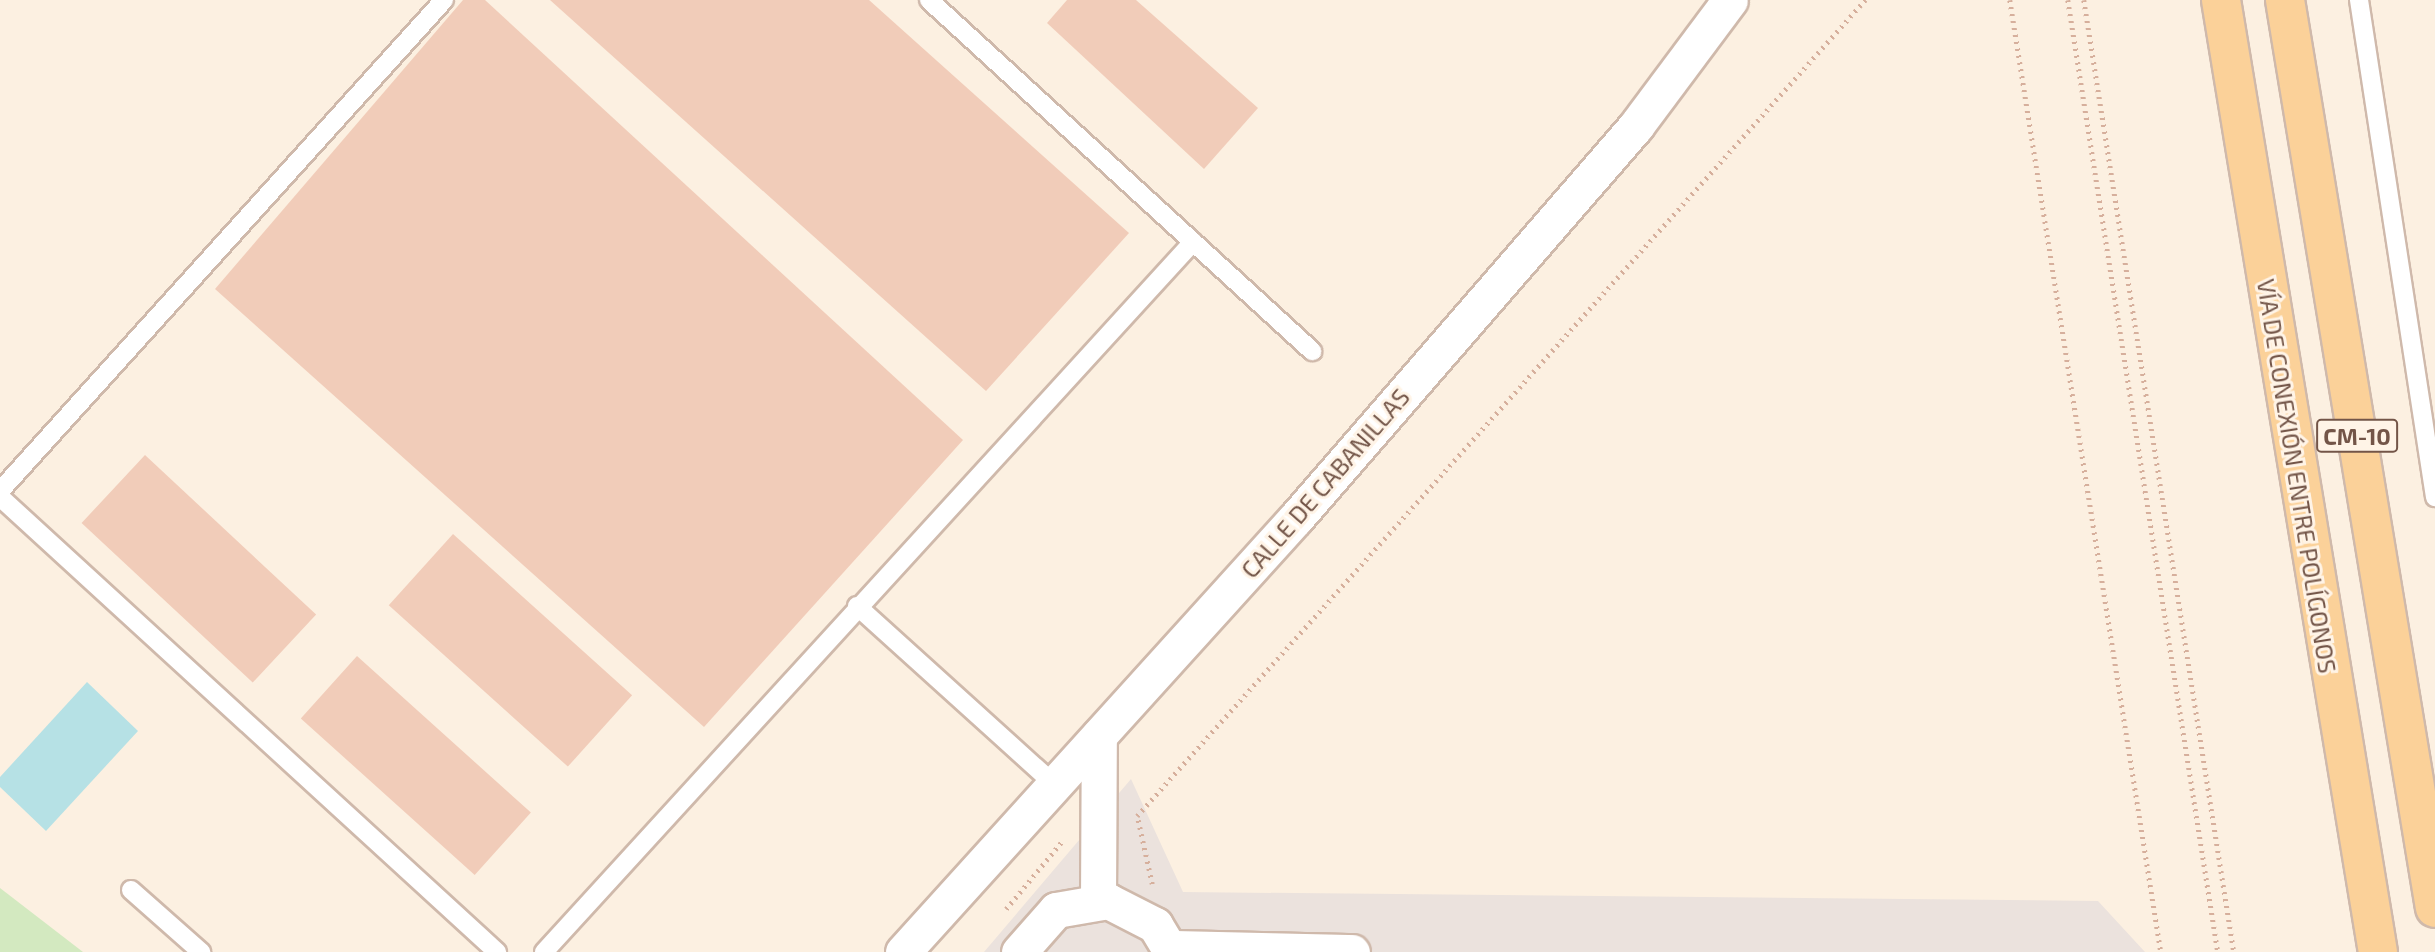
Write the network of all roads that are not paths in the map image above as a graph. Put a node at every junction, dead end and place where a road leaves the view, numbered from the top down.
1 (444, 0) edge
2 (929, 0) edge
3 (1730, 0) edge
4 (2221, 0) edge
5 (2285, 0) edge
6 (2359, 0) edge
7 (1194, 242) junction
8 (1312, 351) dead end
9 (0, 491) edge
10 (0, 497) edge
11 (2435, 497) edge
12 (857, 606) junction
13 (1099, 736) junction
14 (1055, 785) junction
15 (131, 890) dead end
16 (1098, 901) junction
17 (2435, 908) edge
18 (1170, 950) edge
19 (201, 952) edge
20 (497, 952) edge
21 (544, 952) edge
22 (903, 952) edge
23 (1019, 952) edge
24 (1352, 952) edge
25 (2378, 952) edge

1 - 9 lane
2 - 7 lane
3 - 13 street, CALLE DE CABANILLAS
4 - 25 main road, VÍA DE CONEXIÓN ENTRE POLÍGONOS / CM-10
5 - 17 main road, CM-10
6 - 11 lane
7 - 8 lane
7 - 12 lane
10 - 20 lane
12 - 14 lane
12 - 21 lane
13 - 14 street, CALLE DE CABANILLAS
13 - 16 street
14 - 22 street, CALLE DE CABANILLAS
15 - 19 lane
16 - 18 street
16 - 23 street
18 - 24 street

